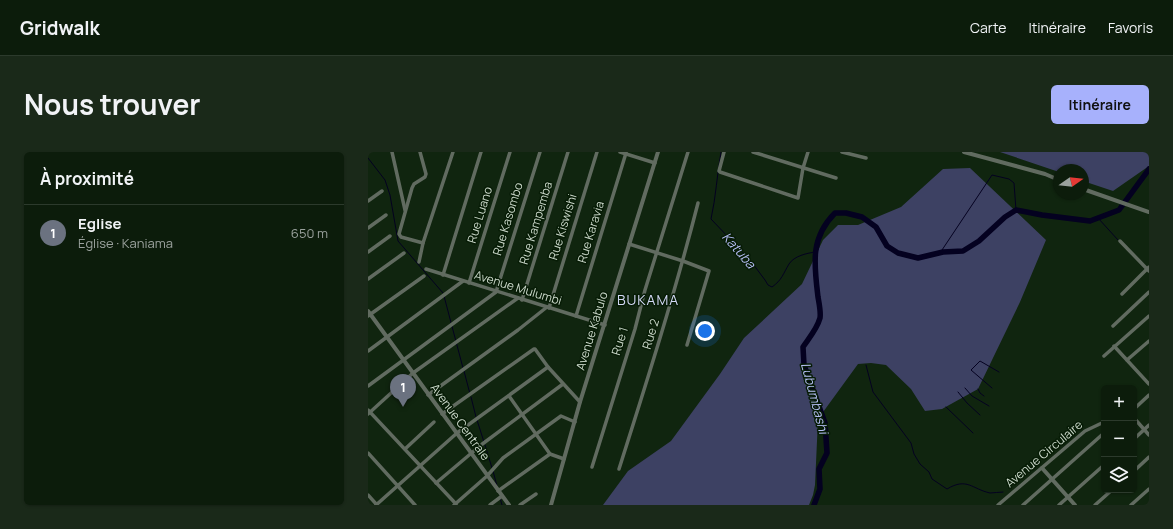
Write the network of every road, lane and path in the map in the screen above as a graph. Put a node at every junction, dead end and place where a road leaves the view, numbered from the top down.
1 (392, 152) edge
2 (420, 152) edge
3 (452, 152) edge
4 (481, 152) edge
5 (510, 152) edge
6 (540, 152) edge
7 (568, 152) edge
8 (597, 152) edge
9 (620, 152) edge
10 (658, 152) edge
11 (688, 152) edge
12 (724, 152) edge
13 (753, 152) edge
14 (808, 152) edge
15 (842, 152) edge
16 (964, 152) edge
17 (626, 154) junction
18 (866, 158) dead end
19 (655, 163) junction
20 (802, 168) junction
21 (1053, 177) edge
22 (836, 178) dead end
23 (1089, 190) edge
24 (382, 191) dead end
25 (368, 201) edge
26 (698, 203) dead end
27 (405, 211) junction
28 (1149, 212) edge
29 (386, 215) dead end
30 (368, 228) edge
31 (390, 236) dead end
32 (1120, 240) dead end
33 (424, 244) junction
34 (629, 244) junction
35 (368, 252) edge
36 (404, 253) dead end
37 (657, 253) junction
38 (683, 261) junction
39 (419, 262) dead end
40 (426, 269) dead end
41 (1148, 269) edge
42 (443, 275) junction
43 (424, 276) dead end
44 (368, 279) edge
45 (463, 282) junction
46 (469, 283) junction
47 (496, 292) junction
48 (1149, 292) edge
49 (1122, 294) dead end
50 (518, 298) junction
51 (522, 300) junction
52 (548, 307) junction
53 (369, 313) edge
54 (576, 316) junction
55 (1149, 316) edge
56 (605, 325) junction
57 (1113, 326) dead end
58 (387, 337) junction
59 (1149, 340) edge
60 (687, 345) dead end
61 (1114, 346) junction
62 (368, 351) edge
63 (1104, 356) dead end
64 (403, 360) junction
65 (1127, 360) junction
66 (548, 367) junction
67 (413, 373) junction
68 (563, 384) junction
69 (1149, 384) edge
70 (368, 386) edge
71 (428, 395) junction
72 (509, 396) junction
73 (1149, 396) edge
74 (580, 402) junction
75 (1137, 406) edge
76 (369, 412) edge
77 (442, 414) junction
78 (522, 414) junction
79 (1136, 421) edge
80 (434, 422) dead end
81 (575, 422) junction
82 (1101, 423) edge
83 (1149, 426) edge
84 (1144, 430) junction
85 (457, 433) junction
86 (537, 434) junction
87 (1149, 435) edge
88 (1101, 436) edge
89 (1137, 436) edge
90 (405, 449) junction
91 (368, 453) edge
92 (471, 453) junction
93 (550, 454) junction
94 (1149, 458) edge
95 (564, 459) junction
96 (420, 466) junction
97 (592, 467) dead end
98 (1042, 468) junction
99 (1101, 468) edge
100 (1137, 468) edge
101 (619, 469) dead end
102 (487, 476) junction
103 (1053, 479) junction
104 (436, 483) junction
105 (398, 487) junction
106 (1149, 489) edge
107 (498, 491) junction
108 (1109, 493) edge
109 (536, 494) dead end
110 (368, 495) edge
111 (502, 496) junction
112 (1068, 497) junction
113 (455, 504) edge
114 (377, 505) edge
115 (415, 505) edge
116 (490, 505) edge
117 (509, 505) edge
118 (520, 505) edge
119 (551, 505) edge
120 (998, 505) edge
121 (1023, 505) edge
122 (1059, 505) edge
123 (1075, 505) edge
124 (1095, 505) edge
125 (1131, 505) edge

1 - 27 street
2 - 27 street
3 - 33 street
4 - 42 street
5 - 46 street, Rue Luano
6 - 47 street, Rue Kasombo
7 - 51 street, Rue Kampemba
8 - 52 street, Rue Kiswishi
9 - 17 street
10 - 19 street, Avenue Kabulo
11 - 37 street, Rue 1
12 - 20 street
13 - 20 street
14 - 20 street
15 - 18 street
16 - 21 street
17 - 19 street
17 - 54 street, Rue Karavia
19 - 34 street, Avenue Kabulo
20 - 22 street
23 - 28 street
24 - 25 street
26 - 38 street, Rue 2
27 - 33 street
29 - 30 street
31 - 35 street
32 - 41 street
33 - 39 street
34 - 37 street
34 - 56 street, Avenue Kabulo
36 - 44 street
37 - 38 street
37 - 97 street, Rue 1
38 - 60 street
38 - 101 street, Rue 2
40 - 42 street, Avenue Mulumbi
41 - 49 street
42 - 45 street, Avenue Mulumbi
43 - 53 street
45 - 46 street, Avenue Mulumbi
45 - 58 street
46 - 47 street, Avenue Mulumbi
47 - 50 street, Avenue Mulumbi
47 - 64 street
48 - 57 street
50 - 51 street, Avenue Mulumbi
50 - 67 street
51 - 52 street, Avenue Mulumbi
52 - 54 street, Avenue Mulumbi
52 - 71 street
53 - 58 street, Avenue Centrale
54 - 56 street, Avenue Mulumbi
55 - 61 street
56 - 74 street, Avenue Kabulo
58 - 62 street
58 - 64 street, Avenue Centrale
59 - 65 street
61 - 63 street
61 - 65 street
64 - 67 street, Avenue Centrale
64 - 70 street
65 - 69 street
66 - 68 street
66 - 72 street
66 - 77 street
67 - 71 street, Avenue Centrale
67 - 76 street
68 - 74 street
68 - 78 street
71 - 77 street, Avenue Centrale
72 - 78 street
72 - 85 street
73 - 75 street
74 - 81 street, Avenue Kabulo
76 - 90 street
77 - 85 street, Avenue Centrale
78 - 86 street
78 - 92 street
79 - 84 street
80 - 90 street
81 - 86 street
81 - 95 street, Avenue Kabulo
82 - 98 street, Avenue Circulaire
83 - 84 street
84 - 87 street
84 - 89 street
85 - 92 street, Avenue Centrale
85 - 96 street
86 - 93 street
86 - 102 street
88 - 103 street
90 - 96 street
91 - 105 street
92 - 102 street, Avenue Centrale
92 - 104 street
93 - 95 street
93 - 107 street
94 - 100 street
95 - 119 street, Avenue Kabulo
96 - 104 street
96 - 105 street
98 - 103 street
98 - 120 street, Avenue Circulaire
99 - 112 street
102 - 107 street, Avenue Centrale
102 - 113 street
103 - 112 street
103 - 121 street
104 - 113 street
105 - 114 street
105 - 115 street
106 - 125 street
107 - 111 street, Avenue Centrale
108 - 124 street
109 - 118 street
110 - 114 street
111 - 116 street
111 - 117 street, Avenue Centrale
112 - 122 street
112 - 123 street

